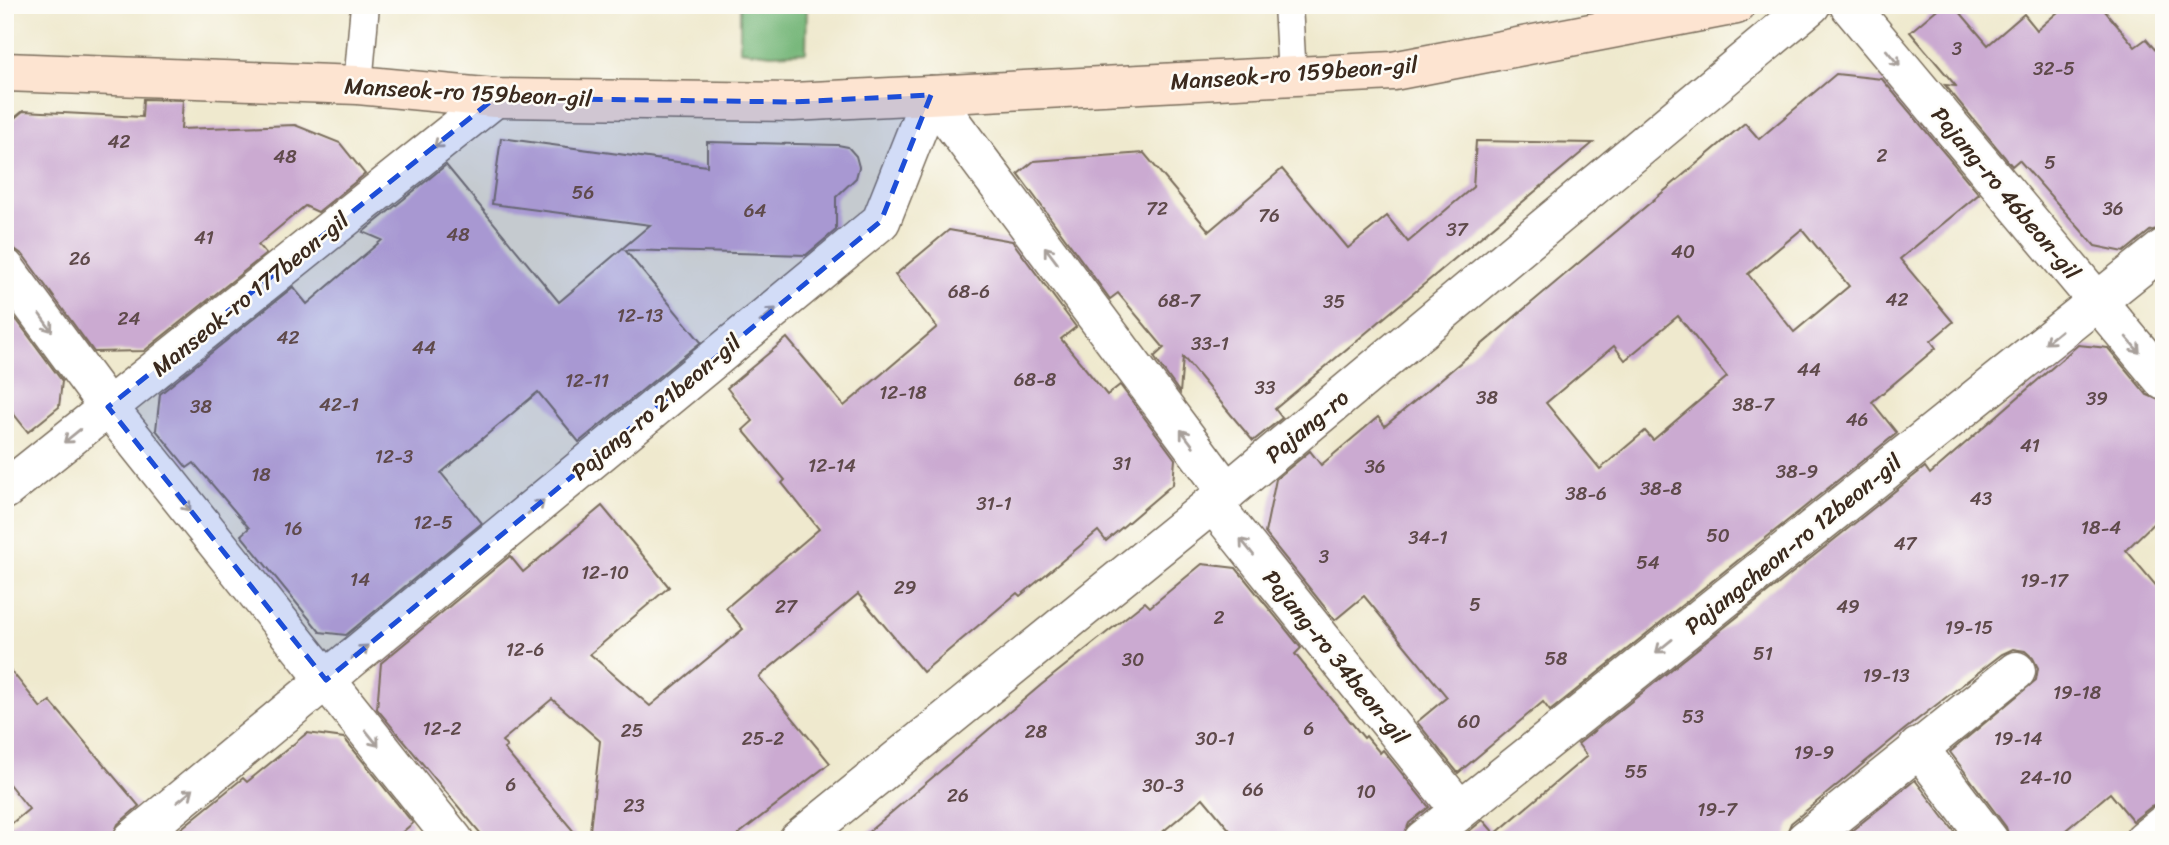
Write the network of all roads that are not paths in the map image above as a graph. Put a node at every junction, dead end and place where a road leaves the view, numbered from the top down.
1 (365, 5) edge
2 (1288, 5) edge
3 (1736, 5) edge
4 (1811, 5) edge
5 (1849, 5) edge
6 (5, 72) edge
7 (1292, 76) junction
8 (358, 85) junction
9 (931, 95) junction
10 (495, 98) junction
11 (2164, 248) edge
12 (5, 268) edge
13 (2097, 302) junction
14 (2164, 381) edge
15 (108, 407) junction
16 (5, 490) edge
17 (1220, 498) junction
18 (2016, 671) dead end
19 (326, 680) junction
20 (1917, 747) junction
21 (1459, 809) junction
22 (2164, 824) edge
23 (132, 840) edge
24 (454, 840) edge
25 (798, 840) edge
26 (1423, 840) edge
27 (1805, 840) edge
28 (1989, 840) edge
29 (2144, 840) edge

1 - 8 lane
2 - 7 lane
3 - 7 street, Manseok-ro 159beon-gil
4 - 17 street, Pajang-ro
5 -> 13 street, Pajang-ro 46beon-gil
6 - 8 street, Manseok-ro 159beon-gil
7 - 9 street, Manseok-ro 159beon-gil
8 - 10 street, Manseok-ro 159beon-gil
9 - 10 street, Manseok-ro 159beon-gil
17 -> 9 street
19 -> 9 street, Pajang-ro 21beon-gil
10 -> 15 street, Manseok-ro 177beon-gil
11 - 13 street, Pajangcheon-ro 12beon-gil
12 -> 15 street
13 -> 14 street, Pajang-ro 46beon-gil
13 -> 21 street, Pajangcheon-ro 12beon-gil
15 -> 16 street, Manseok-ro 177beon-gil
15 -> 19 street
21 -> 17 street, Pajang-ro 34beon-gil
17 - 25 street, Pajang-ro
18 - 20 street
23 -> 19 street, Pajang-ro 21beon-gil
19 -> 24 street
20 - 27 street
20 - 28 street
21 - 26 street, Pajangcheon-ro 12beon-gil
22 - 29 street

